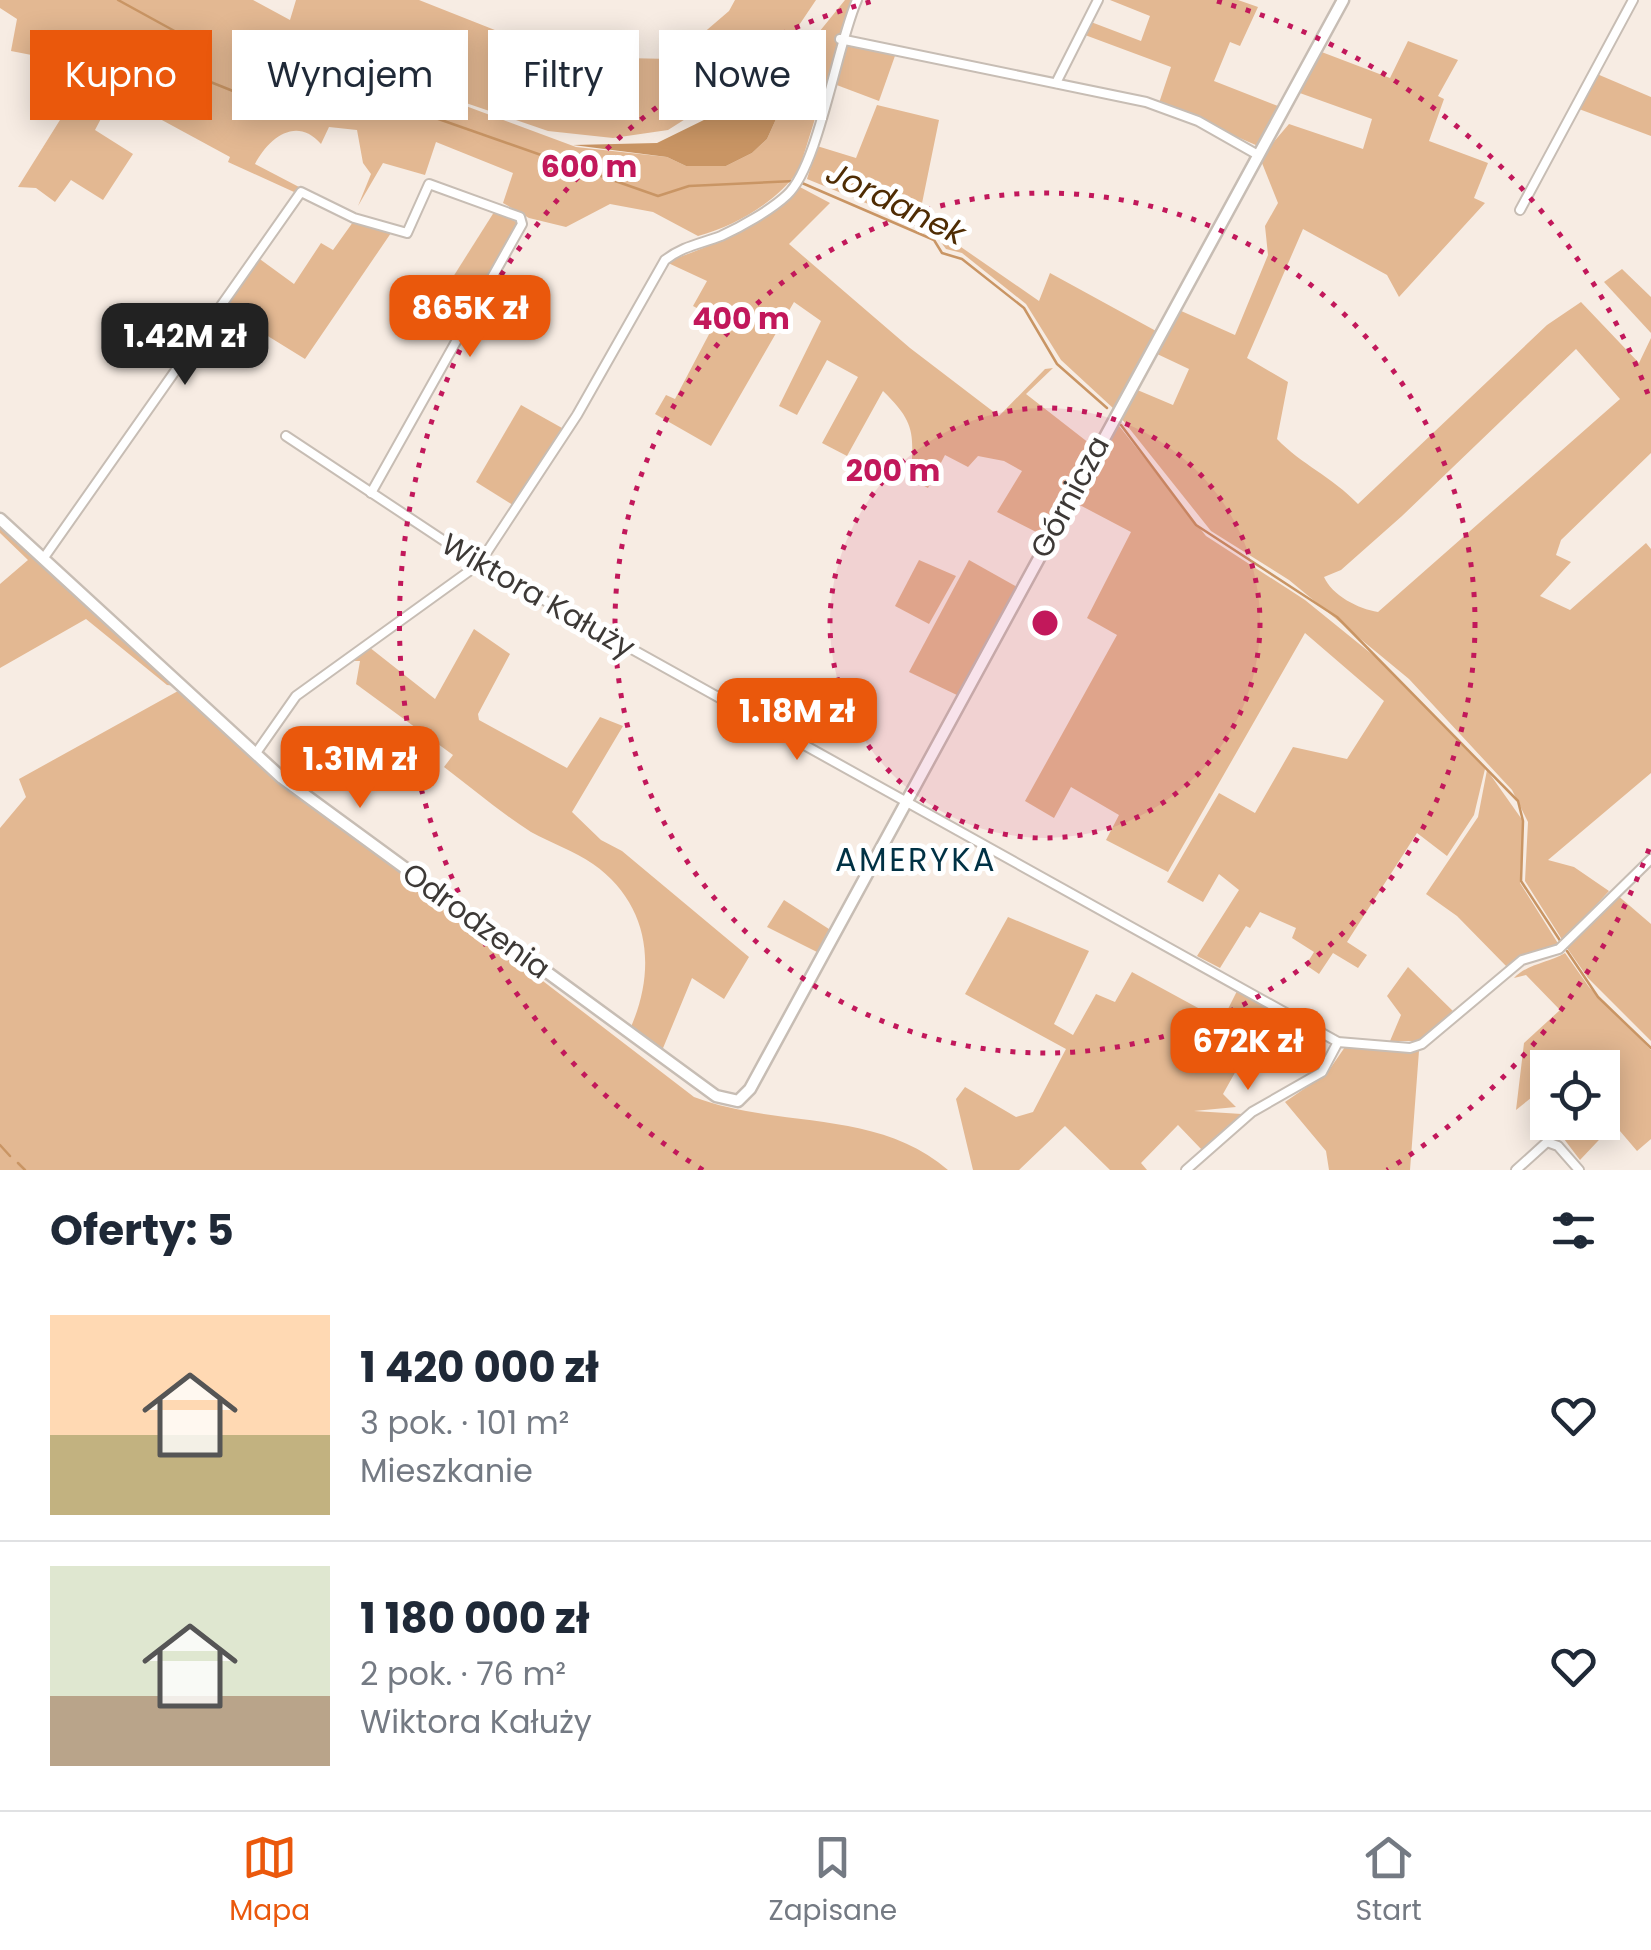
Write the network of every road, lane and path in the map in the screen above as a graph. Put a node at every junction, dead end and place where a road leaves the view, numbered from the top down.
1 (857, 0) edge
2 (1098, 0) edge
3 (1342, 0) edge
4 (1634, 0) edge
5 (840, 39) junction
6 (1056, 83) junction
7 (1258, 155) junction
8 (1520, 210) dead end
9 (286, 436) dead end
10 (370, 494) junction
11 (0, 519) edge
12 (43, 559) junction
13 (479, 564) junction
14 (256, 753) junction
15 (908, 804) junction
16 (1651, 858) edge
17 (1338, 1042) junction
18 (742, 1100) joint
19 (1186, 1170) edge
20 (1516, 1170) edge
21 (1579, 1170) edge

1 - 5 street
2 - 6 street
3 - 7 street, Górnicza
4 - 8 street
5 - 6 street
5 - 13 street
6 - 7 street
7 - 15 street, Górnicza
9 - 10 street, Wiktora Kałuży
10 - 12 street
10 - 13 street, Wiktora Kałuży
11 - 12 street, Odrodzenia
12 - 14 street, Odrodzenia
13 - 14 street
13 - 15 street, Wiktora Kałuży
14 - 18 street, Odrodzenia
15 - 17 street, Wiktora Kałuży
15 - 18 street, Górnicza
16 - 17 street
17 - 19 street
20 - 21 street

